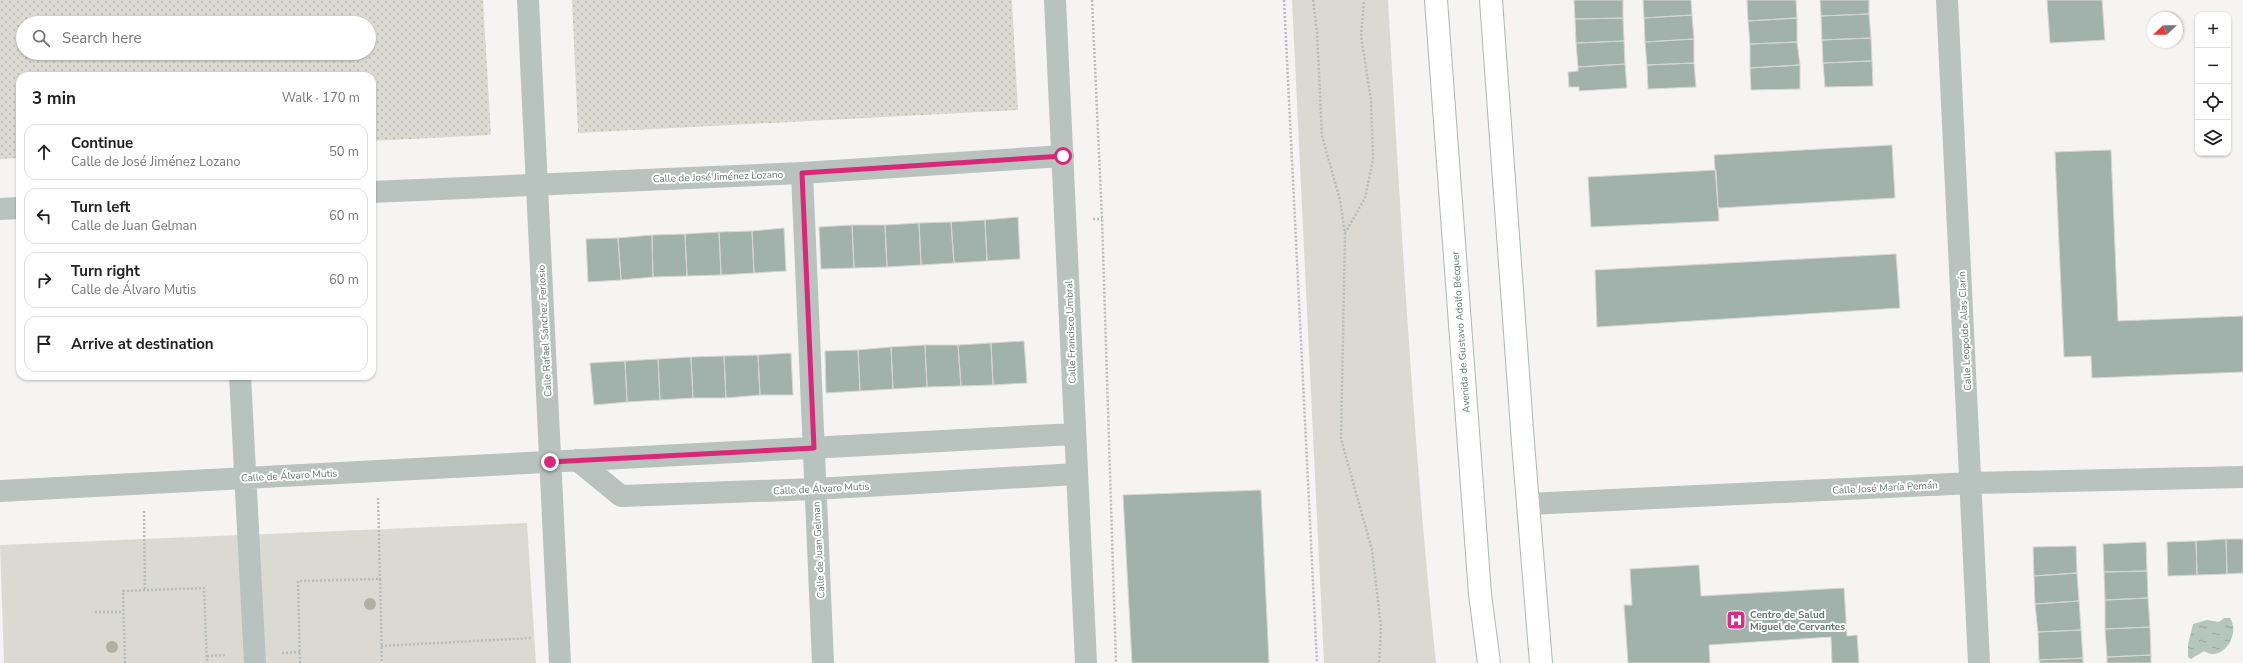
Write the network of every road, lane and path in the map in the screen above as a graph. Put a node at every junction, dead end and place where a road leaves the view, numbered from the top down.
1 (528, 0) edge
2 (1055, 0) edge
3 (1092, 0) edge
4 (1284, 0) edge
5 (1313, 0) edge
6 (1364, 0) edge
7 (1436, 0) edge
8 (1491, 0) edge
9 (1947, 0) edge
10 (1063, 156) junction
11 (802, 173) junction
12 (537, 184) junction
13 (376, 192) edge
14 (16, 208) edge
15 (0, 209) edge
16 (1345, 234) junction
17 (240, 380) edge
18 (1074, 434) junction
19 (814, 448) junction
20 (578, 460) junction
21 (550, 462) junction
22 (1076, 474) junction
23 (2243, 477) edge
24 (245, 478) junction
25 (143, 483) junction
26 (1972, 483) junction
27 (815, 489) junction
28 (0, 490) edge
29 (378, 497) dead end
30 (1528, 504) junction
31 (380, 579) junction
32 (145, 590) junction
33 (95, 612) dead end
34 (123, 612) junction
35 (558, 637) junction
36 (382, 646) junction
37 (125, 663) edge
38 (207, 663) edge
39 (255, 663) edge
40 (300, 663) edge
41 (382, 663) edge
42 (560, 663) edge
43 (824, 663) edge
44 (1086, 663) edge
45 (1116, 663) edge
46 (1317, 663) edge
47 (1379, 663) edge
48 (1489, 663) edge
49 (1541, 663) edge
50 (1979, 663) edge

1 - 12 street, Calle Rafael Sánchez Ferlosio
2 - 10 street, Calle Francisco Umbral
3 - 45 path
4 - 46 path
5 - 16 path
6 - 16 path
7 - 48 street, Avenida de Gustavo Adolfo Bécquer
8 - 30 street
9 - 26 street, Calle Leopoldo Alas Clarín
10 - 11 street, Calle de José Jiménez Lozano
10 - 18 street, Calle Francisco Umbral
11 - 12 street, Calle de José Jiménez Lozano
11 - 19 street, Calle de Juan Gelman
12 - 13 street, Calle de José Jiménez Lozano
12 - 21 street, Calle Rafael Sánchez Ferlosio
14 - 15 street
16 - 47 path
17 - 24 street
18 - 19 street, Calle de Álvaro Mutis
18 - 22 street, Calle Francisco Umbral
19 - 20 street, Calle de Álvaro Mutis
19 - 27 street, Calle de Juan Gelman
20 - 21 street, Calle de Álvaro Mutis
20 - 27 street, Calle de Álvaro Mutis
21 - 24 street, Calle de Álvaro Mutis
21 - 35 street, Calle Rafael Sánchez Ferlosio
22 - 27 street, Calle de Álvaro Mutis
22 - 44 street, Calle Francisco Umbral
23 - 26 street, Calle José María Pemán
24 - 25 street, Calle de Álvaro Mutis
24 - 39 street
25 - 28 street, Calle de Álvaro Mutis
25 - 32 path
26 - 30 street, Calle José María Pemán
26 - 50 street, Calle Leopoldo Alas Clarín
27 - 43 street, Calle de Juan Gelman
29 - 31 path
30 - 49 street
31 - 36 path
31 - 40 path
32 - 34 path
32 - 38 path
33 - 34 path
34 - 37 path
35 - 36 path
35 - 42 street, Calle Rafael Sánchez Ferlosio
36 - 41 path

